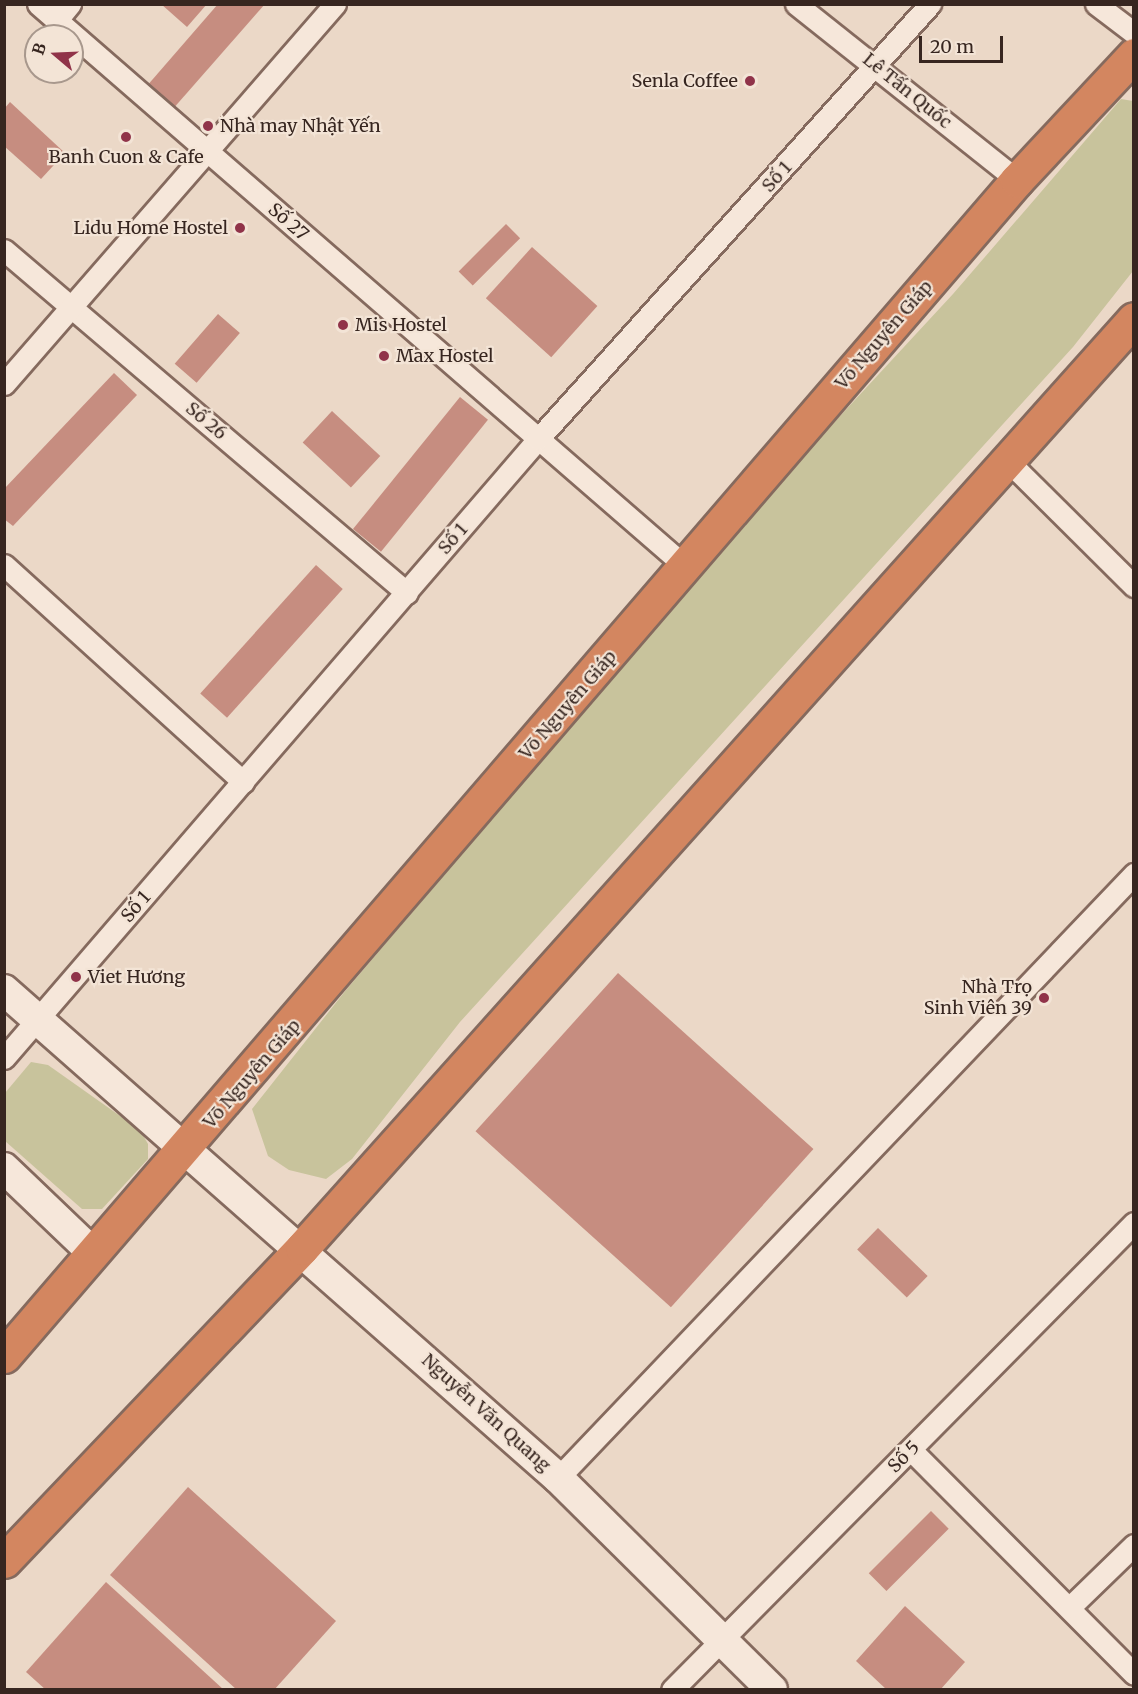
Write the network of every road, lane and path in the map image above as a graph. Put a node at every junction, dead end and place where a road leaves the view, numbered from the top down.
1 (38, 4) edge
2 (335, 4) edge
3 (796, 4) edge
4 (930, 4) edge
5 (1096, 4) edge
6 (64, 12) edge
7 (1134, 33) edge
8 (1134, 55) edge
9 (878, 67) junction
10 (209, 153) junction
11 (1017, 180) junction
12 (4, 250) edge
13 (72, 307) junction
14 (1134, 319) edge
15 (4, 384) edge
16 (538, 439) junction
17 (1006, 460) junction
18 (4, 565) edge
19 (686, 567) junction
20 (1134, 586) edge
21 (407, 593) junction
22 (243, 782) junction
23 (1134, 874) edge
24 (4, 990) edge
25 (39, 1020) junction
26 (4, 1058) edge
27 (189, 1148) junction
28 (4, 1168) edge
29 (1134, 1222) edge
30 (302, 1248) junction
31 (93, 1253) junction
32 (4, 1356) edge
33 (911, 1450) junction
34 (558, 1478) junction
35 (1134, 1545) edge
36 (4, 1561) edge
37 (1070, 1607) junction
38 (721, 1640) junction
39 (1134, 1674) edge
40 (672, 1689) edge
41 (772, 1689) edge

1 - 6 street, Số 27
2 - 10 street
3 - 9 street, Lê Tấn Quốc
4 - 9 street, Số 1
5 - 7 street
6 - 10 street, Số 27
8 - 11 highway, Võ Nguyên Giáp
9 - 11 street, Lê Tấn Quốc
9 - 16 street, Số 1
10 - 13 street
10 - 16 street, Số 27
11 - 19 highway, Võ Nguyên Giáp
12 - 13 street, Số 26
13 - 15 street
13 - 21 street, Số 26
14 - 17 highway
16 - 19 street, Số 27
16 - 21 street, Số 1
17 - 20 street
17 - 30 highway
18 - 22 street
19 - 27 highway, Võ Nguyên Giáp
21 - 22 street, Số 1
22 - 25 street, Số 1
23 - 34 street
24 - 25 street, Nguyễn Văn Quang
25 - 26 street, Số 1
25 - 27 street, Nguyễn Văn Quang
27 - 30 street, Nguyễn Văn Quang
27 - 31 highway, Võ Nguyên Giáp
28 - 31 street
29 - 33 street, Số 5
30 - 34 street, Nguyễn Văn Quang
30 - 36 highway
31 - 32 highway, Võ Nguyên Giáp
33 - 37 street
33 - 38 street, Số 5
34 - 38 street, Nguyễn Văn Quang
35 - 37 street
37 - 39 street
38 - 40 street, Số 5
38 - 41 street, Nguyễn Văn Quang

